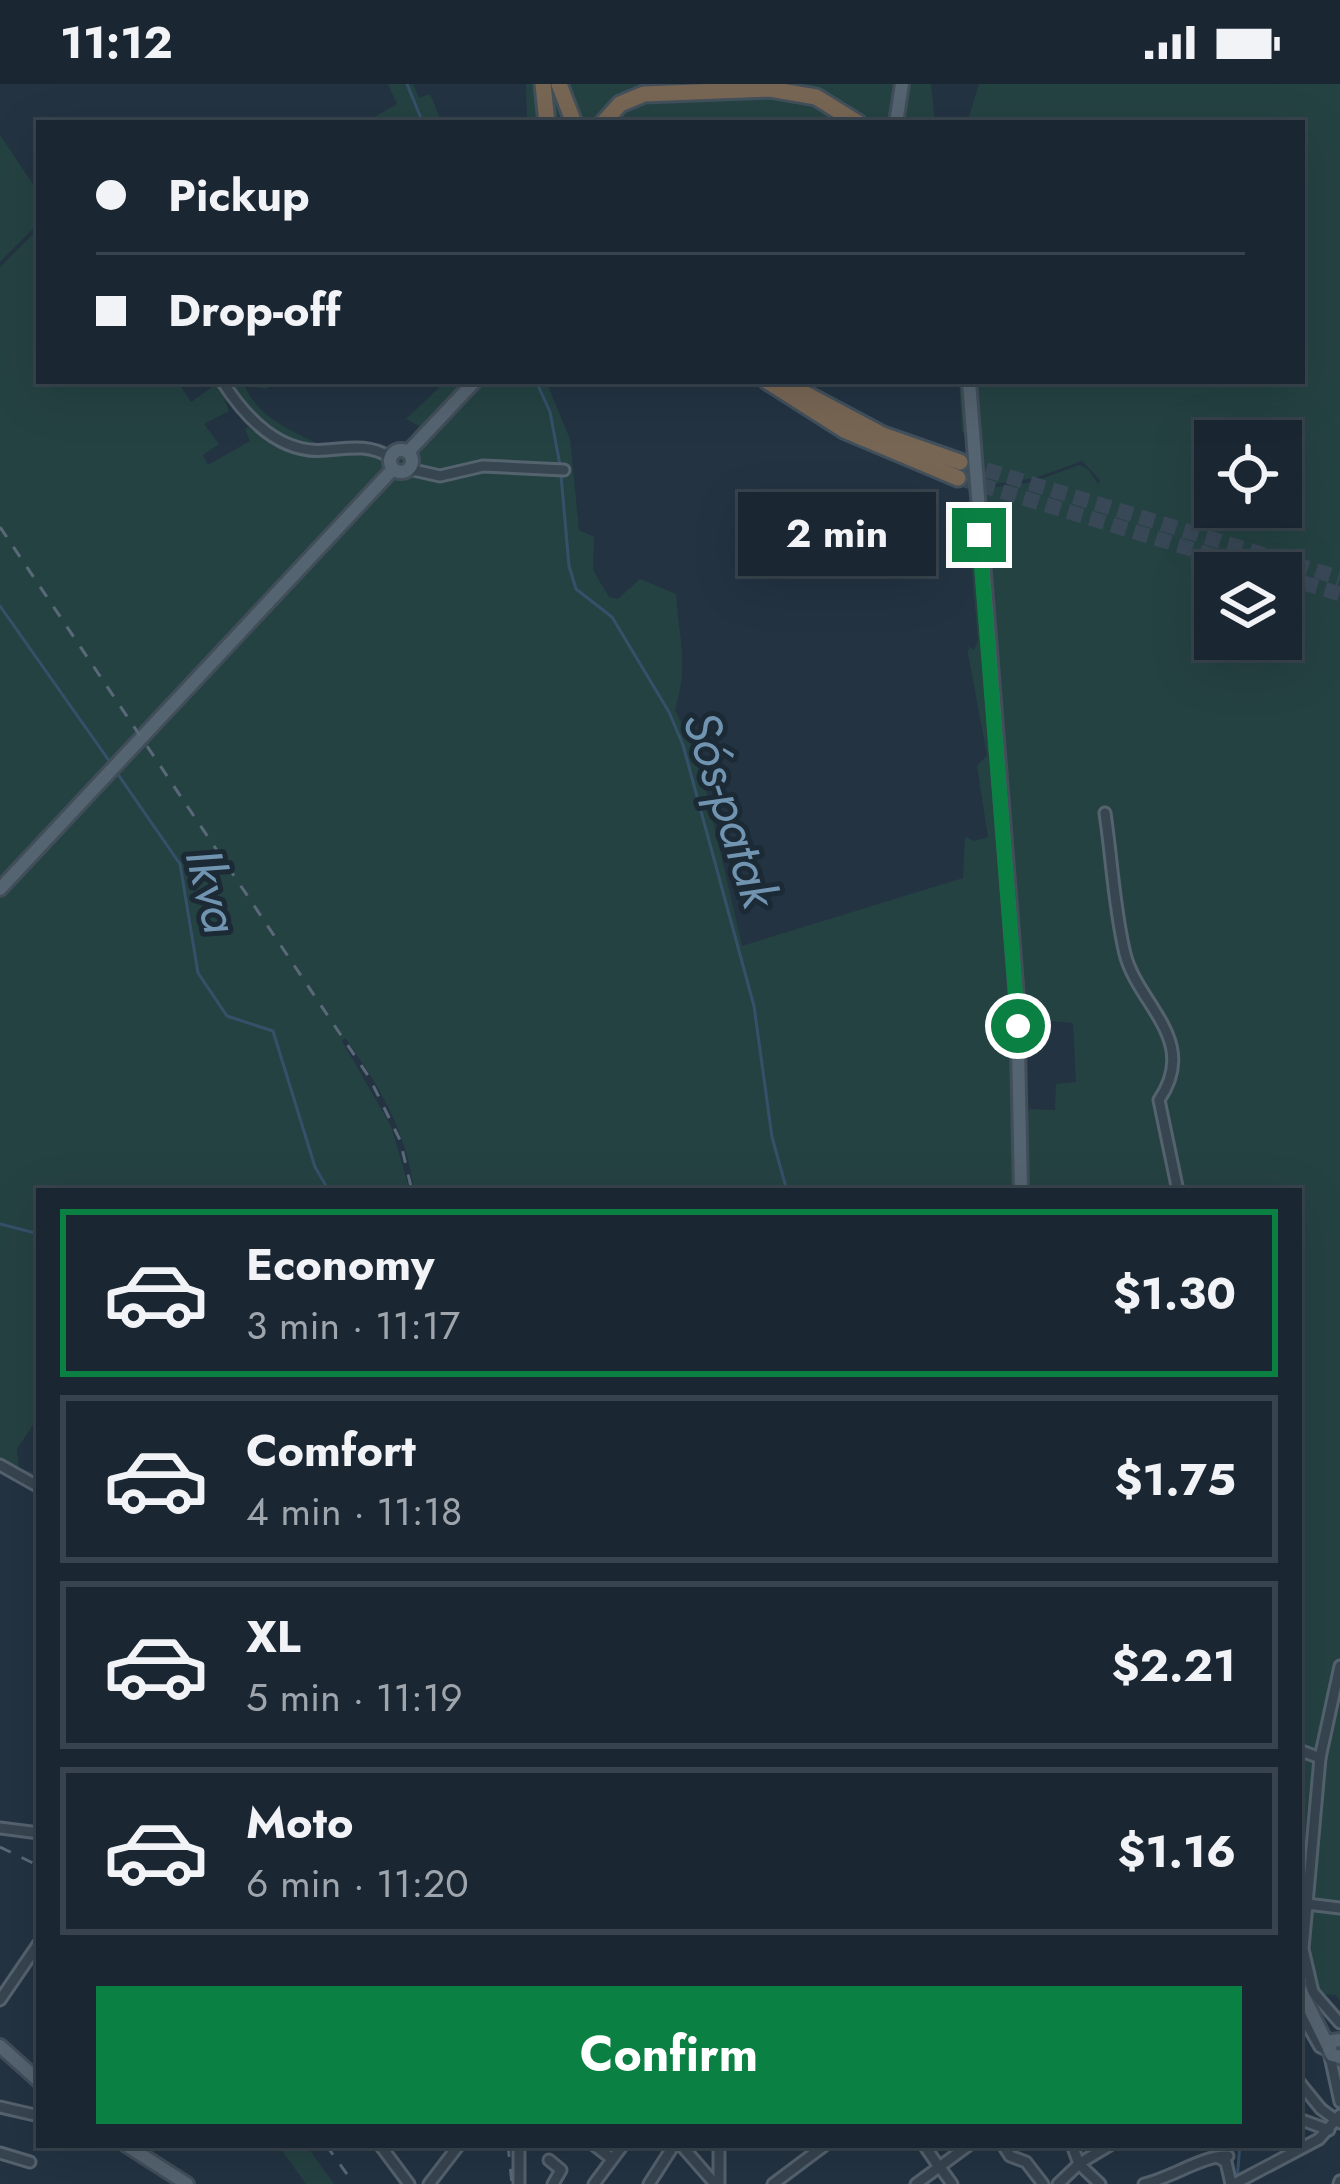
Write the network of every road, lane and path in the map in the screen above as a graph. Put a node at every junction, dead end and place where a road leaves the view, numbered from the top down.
1 (551, 84) edge
2 (631, 84) edge
3 (725, 84) edge
4 (790, 84) edge
5 (902, 84) edge
6 (894, 119) edge
7 (547, 120) edge
8 (569, 120) edge
9 (606, 120) edge
10 (853, 120) edge
11 (866, 120) edge
12 (224, 384) edge
13 (472, 384) edge
14 (772, 384) edge
15 (790, 384) edge
16 (969, 384) edge
17 (408, 452) junction
18 (392, 463) junction
19 (409, 469) junction
20 (560, 470) dead end
21 (1105, 813) dead end
22 (0, 889) edge
23 (1021, 1188) edge
24 (1177, 1188) edge
25 (0, 1465) edge
26 (36, 1485) edge
27 (1340, 1666) edge
28 (1302, 1751) edge
29 (1320, 1758) junction
30 (0, 1828) edge
31 (36, 1833) edge
32 (1307, 1904) junction
33 (1340, 1908) edge
34 (36, 1947) edge
35 (1302, 1993) edge
36 (0, 2000) edge
37 (1302, 2014) edge
38 (1339, 2023) edge
39 (0, 2046) edge
40 (1335, 2050) edge
41 (36, 2078) edge
42 (1302, 2085) edge
43 (1340, 2102) edge
44 (0, 2107) edge
45 (36, 2115) edge
46 (1302, 2120) edge
47 (1339, 2120) edge
48 (1329, 2131) junction
49 (1302, 2145) edge
50 (131, 2148) edge
51 (382, 2148) edge
52 (457, 2148) edge
53 (521, 2148) edge
54 (597, 2148) edge
55 (621, 2148) edge
56 (676, 2148) edge
57 (681, 2148) edge
58 (719, 2148) edge
59 (821, 2148) edge
60 (926, 2148) edge
61 (966, 2148) edge
62 (1005, 2148) edge
63 (1074, 2148) edge
64 (1106, 2148) edge
65 (1295, 2148) edge
66 (1230, 2150) edge
67 (0, 2153) edge
68 (613, 2159) junction
69 (549, 2160) dead end
70 (1207, 2160) junction
71 (30, 2162) dead end
72 (1087, 2164) junction
73 (941, 2169) junction
74 (1238, 2177) edge
75 (1062, 2181) edge
76 (187, 2184) edge
77 (409, 2184) edge
78 (429, 2184) edge
79 (519, 2184) edge
80 (554, 2184) edge
81 (594, 2184) edge
82 (649, 2184) edge
83 (717, 2184) edge
84 (773, 2184) edge
85 (916, 2184) edge
86 (952, 2184) edge
87 (1043, 2184) edge
88 (1101, 2184) edge
89 (1144, 2184) edge

1 - 7 highway
1 - 8 highway
2 - 3 highway
4 - 11 highway
5 - 6 main road
9 - 10 highway
12 - 18 street
13 - 17 main road
14 - 15 highway
16 - 23 main road
17 - 18 main road
17 - 19 main road
18 - 19 main road
18 - 22 main road
19 - 20 street
21 - 24 street
25 - 26 street
27 - 29 street
28 - 29 street
29 - 32 street
30 - 31 street
32 - 33 street
32 - 38 street
34 - 36 street
35 - 40 main road
37 - 40 street
39 - 41 main road
40 - 43 street
42 - 47 street
44 - 45 street
46 - 48 street
47 - 48 street
48 - 49 street
50 - 76 main road
51 - 77 street
52 - 78 street
53 - 79 street
54 - 68 street
55 - 68 street
56 - 82 street
57 - 83 street
58 - 83 street
59 - 84 street
60 - 73 street
61 - 73 street
62 - 87 street
63 - 72 street
64 - 72 street
65 - 74 street
66 - 70 street
66 - 74 street
67 - 71 street
68 - 81 street
69 - 80 street
70 - 74 street
70 - 89 street
72 - 75 street
72 - 88 street
73 - 85 street
73 - 86 street

